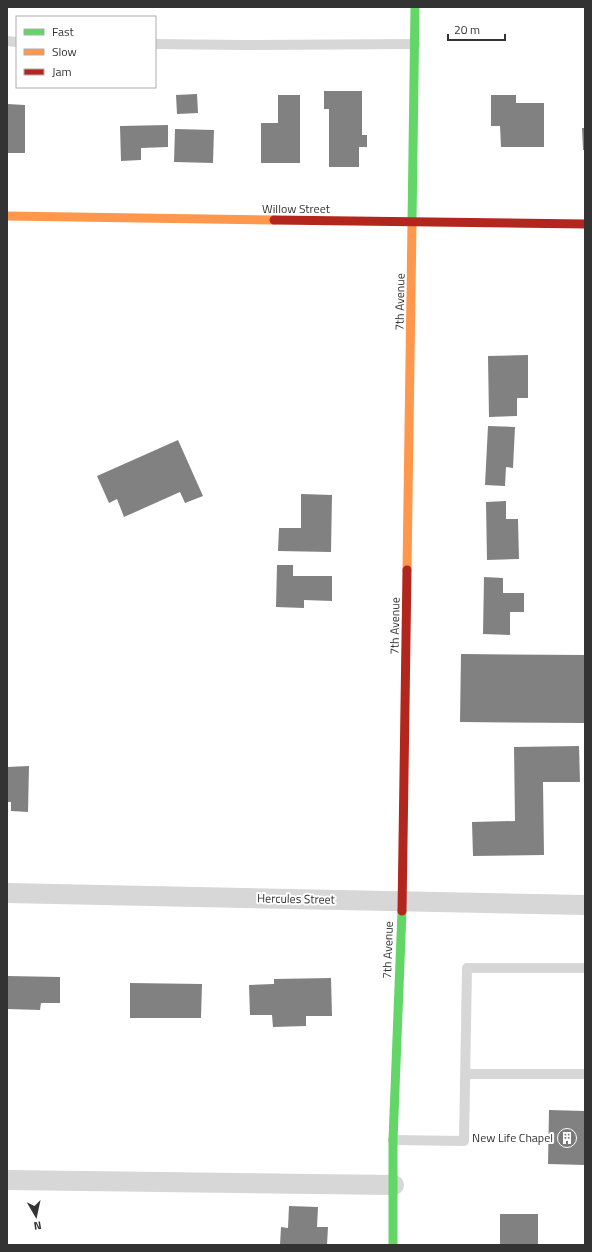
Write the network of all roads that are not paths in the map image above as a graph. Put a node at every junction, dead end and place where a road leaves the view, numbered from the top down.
1 (415, 7) edge
2 (156, 44) edge
3 (415, 44) junction
4 (7, 216) edge
5 (414, 220) junction
6 (585, 224) edge
7 (7, 893) edge
8 (402, 902) junction
9 (585, 905) edge
10 (585, 968) edge
11 (466, 1074) junction
12 (585, 1074) edge
13 (394, 1140) junction
14 (7, 1180) edge
15 (394, 1185) junction
16 (393, 1245) edge

1 - 3 street, 7th Avenue
2 - 3 lane
3 - 5 street, 7th Avenue
4 - 5 street, Willow Street
5 - 6 street, Willow Street
5 - 8 street, 7th Avenue
7 - 8 street, Hercules Street
8 - 9 street, Hercules Street
8 - 13 street, 7th Avenue
10 - 11 lane
11 - 12 lane
11 - 13 lane
13 - 15 street, 7th Avenue
14 - 15 street
15 - 16 street, 7th Avenue

